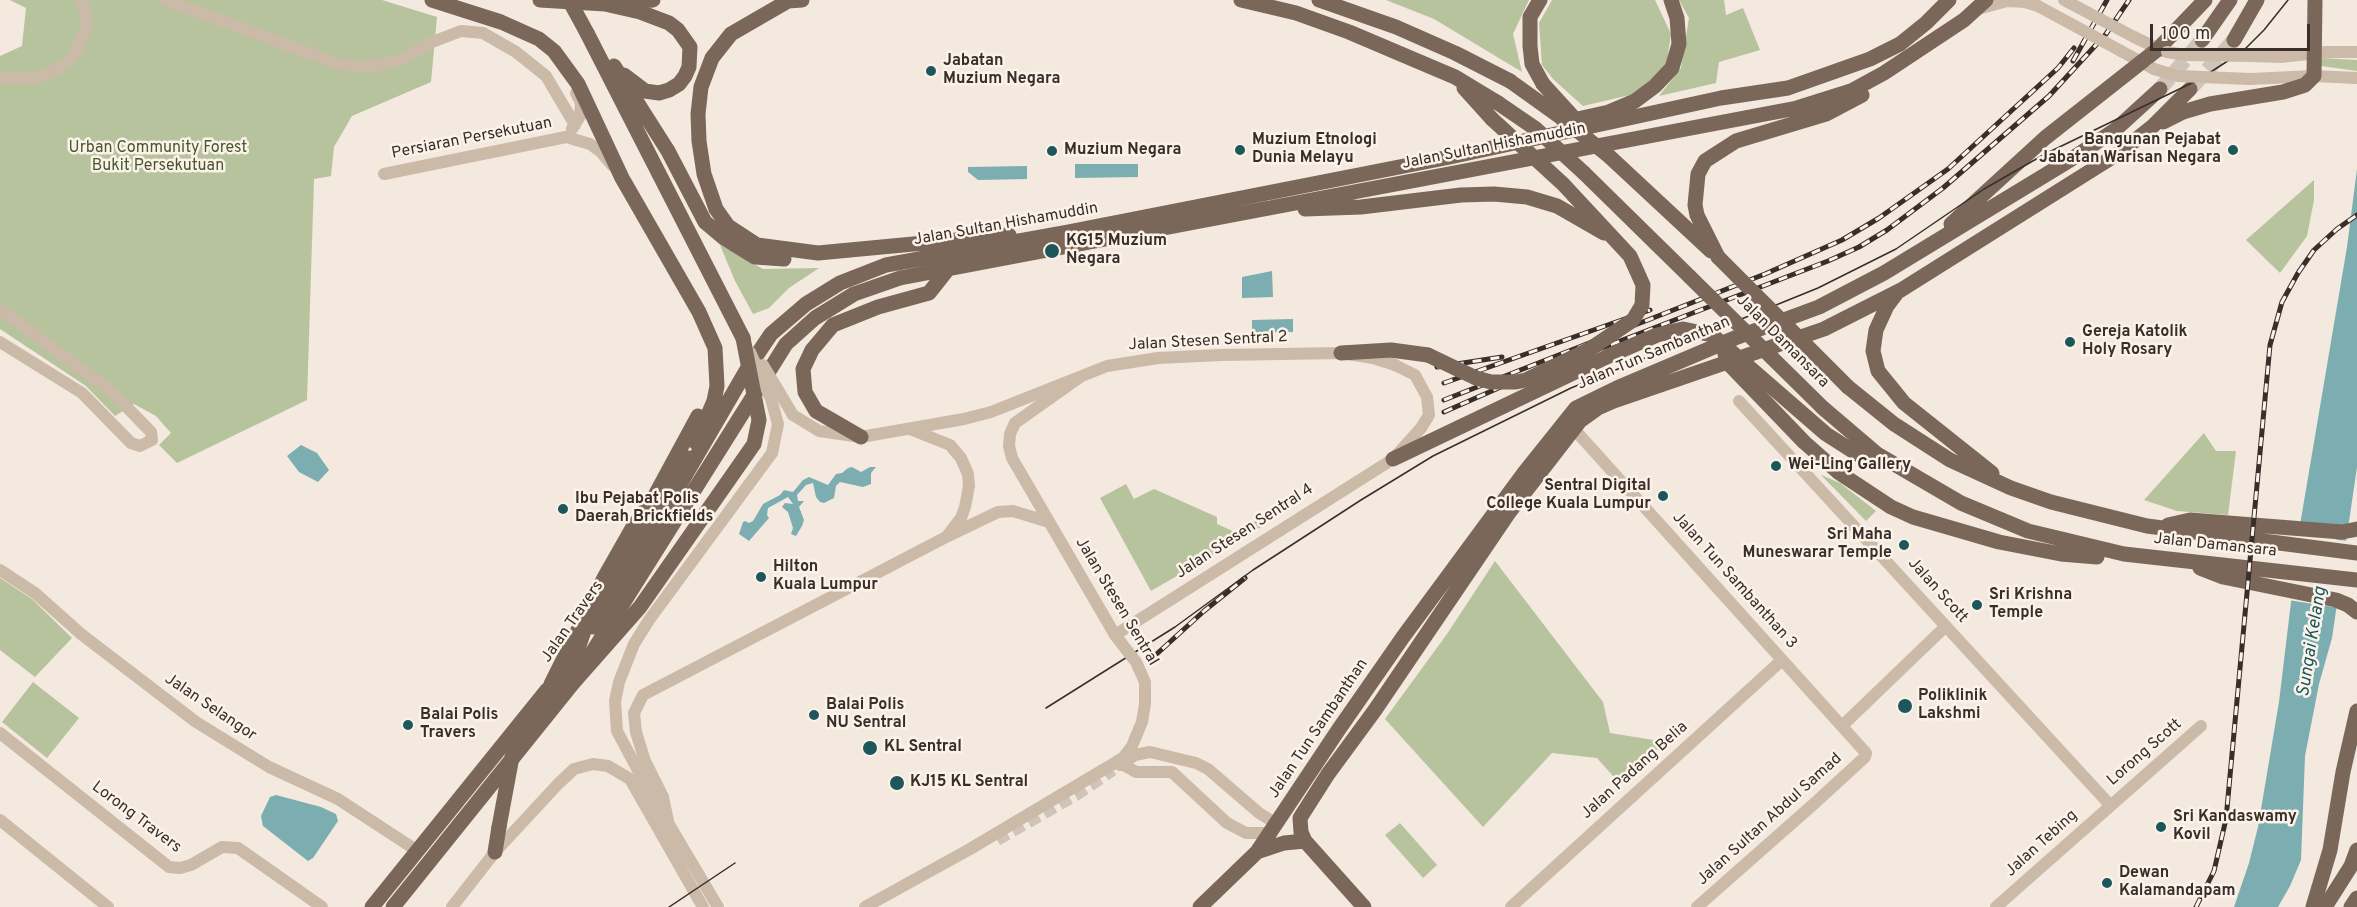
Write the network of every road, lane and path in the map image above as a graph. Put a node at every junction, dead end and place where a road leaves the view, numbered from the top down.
1 (80, 0) edge
2 (166, 0) edge
3 (432, 0) edge
4 (540, 0) edge
5 (569, 0) edge
6 (653, 0) edge
7 (802, 0) edge
8 (1241, 0) edge
9 (1319, 0) edge
10 (1540, 0) edge
11 (1671, 0) edge
12 (1949, 0) edge
13 (2064, 0) edge
14 (2205, 0) edge
15 (2230, 0) edge
16 (2257, 0) edge
17 (2315, 0) edge
18 (605, 4) junction
19 (1982, 5) edge
20 (586, 33) junction
21 (2202, 40) tunnel mouth
22 (2234, 40) tunnel mouth
23 (2163, 50) junction
24 (2357, 52) edge
25 (2315, 54) junction
26 (564, 64) junction
27 (2147, 65) junction
28 (614, 66) junction
29 (1884, 73) junction
30 (2314, 76) junction
31 (1455, 77) junction
32 (0, 78) edge
33 (2357, 78) edge
34 (2160, 89) tunnel mouth
35 (2190, 89) tunnel mouth
36 (575, 125) junction
37 (2152, 127) junction
38 (566, 137) junction
39 (1450, 157) junction
40 (1610, 157) junction
41 (384, 174) dead end
42 (622, 178) junction
43 (1256, 211) junction
44 (1069, 232) junction
45 (1617, 241) junction
46 (1926, 246) junction
47 (818, 253) junction
48 (1718, 257) junction
49 (948, 269) junction
50 (1901, 290) junction
51 (0, 309) edge
52 (771, 334) joint
53 (743, 338) junction
54 (711, 339) junction
55 (1735, 339) junction
56 (0, 342) edge
57 (786, 344) joint
58 (1341, 353) junction
59 (1728, 363) junction
60 (1080, 377) junction
61 (1739, 401) dead end
62 (719, 419) junction
63 (909, 429) junction
64 (1574, 429) junction
65 (861, 437) junction
66 (696, 443) junction
67 (1393, 459) junction
68 (2011, 488) junction
69 (1961, 503) junction
70 (1049, 522) junction
71 (2153, 527) junction
72 (2357, 529) edge
73 (948, 536) junction
74 (2357, 553) edge
75 (2124, 554) junction
76 (2182, 561) junction
77 (0, 570) edge
78 (2357, 580) edge
79 (2357, 612) edge
80 (1946, 626) junction
81 (1115, 635) junction
82 (1782, 660) junction
83 (573, 683) junction
84 (551, 684) junction
85 (2357, 711) edge
86 (1842, 726) junction
87 (2201, 726) dead end
88 (0, 733) edge
89 (1865, 757) joint
90 (1120, 764) junction
91 (2110, 805) junction
92 (0, 820) edge
93 (668, 821) junction
94 (1274, 829) junction
95 (1305, 841) junction
96 (416, 850) junction
97 (440, 850) junction
98 (2357, 850) edge
99 (495, 852) junction
100 (1257, 852) junction
101 (2357, 898) edge
102 (108, 907) edge
103 (322, 907) edge
104 (372, 907) edge
105 (393, 907) edge
106 (402, 907) edge
107 (452, 907) edge
108 (703, 907) edge
109 (718, 907) edge
110 (865, 907) edge
111 (1200, 907) edge
112 (1364, 907) edge
113 (1510, 907) edge
114 (1697, 907) edge
115 (1996, 907) edge
116 (2313, 907) edge
117 (2325, 907) edge
118 (2351, 907) edge

1 - 32 street
2 - 36 street
3 - 26 main road
4 - 18 main road
5 - 20 main road, bridge
6 - 18 main road
7 - 47 main road
8 - 31 main road, Jalan Damansara
9 - 40 main road, Jalan Damansara, bridge
10 - 40 main road, bridge
11 - 39 main road
12 - 39 main road, Jalan Sultan Hishamuddin
13 - 23 street, bridge
14 - 23 main road
15 - 21 main road
16 - 22 main road
17 - 25 main road
18 - 28 main road
19 - 27 street, bridge
19 - 29 main road, Jalan Sultan Hishamuddin
20 - 28 main road
20 - 53 main road
23 - 25 street, bridge
23 - 27 main road
24 - 25 street
25 - 30 main road
26 - 36 street
26 - 42 main road
27 - 30 street, bridge
27 - 46 main road
28 - 47 main road
29 - 43 main road, Jalan Sultan Hishamuddin
29 - 48 main road
30 - 33 street
30 - 37 main road
31 - 45 main road, bridge
31 - 69 main road, Jalan Damansara, bridge
34 - 46 main road, Jalan Tun Sambanthan
35 - 37 main road, Jalan Tun Sambanthan
36 - 38 street
37 - 50 main road, Jalan Tun Sambanthan
38 - 41 street, Persiaran Persekutuan
38 - 42 street
39 - 44 main road, Jalan Sultan Hishamuddin
40 - 48 main road, Jalan Damansara
42 - 54 main road
43 - 45 main road
43 - 49 main road, Jalan Sultan Hishamuddin
44 - 47 main road
44 - 52 main road, Jalan Sultan Hishamuddin
45 - 58 main road, bridge
46 - 55 main road, Jalan Tun Sambanthan
48 - 68 main road, Jalan Damansara, bridge
49 - 57 main road, Jalan Sultan Hishamuddin
49 - 65 main road
50 - 59 main road, Jalan Tun Sambanthan
50 - 68 main road
51 - 56 street
52 - 62 main road, Jalan Travers
53 - 65 street, Jalan Stesen Sentral 2, bridge
53 - 83 main road, bridge
53 - 93 street, bridge
54 - 66 main road
54 - 84 main road
55 - 59 main road
55 - 94 main road, Jalan Tun Sambanthan
57 - 83 main road, Jalan Travers
58 - 60 street, Jalan Stesen Sentral 2
58 - 67 street, Jalan Stesen Sentral 2, bridge
59 - 64 main road, Jalan Tun Sambanthan
59 - 75 main road
60 - 63 street, Jalan Stesen Sentral 2
60 - 70 street, Jalan Stesen Sentral
61 - 80 street, Jalan Scott
62 - 66 main road
62 - 84 main road, Jalan Travers
63 - 65 street, Jalan Stesen Sentral 2
63 - 73 street
64 - 82 street, Jalan Tun Sambanthan 3
64 - 95 main road, Jalan Tun Sambanthan
66 - 99 main road, bridge
67 - 69 main road, bridge
67 - 81 street, Jalan Stesen Sentral 4
68 - 71 main road, Jalan Damansara
69 - 75 main road, Jalan Damansara
70 - 73 street
70 - 81 street, Jalan Stesen Sentral
71 - 72 main road
71 - 74 main road, Jalan Damansara
73 - 93 street
75 - 76 main road, Jalan Damansara
76 - 78 main road, Jalan Damansara
76 - 79 main road
77 - 96 street, Jalan Selangor
80 - 86 street
80 - 91 street, Jalan Scott
81 - 90 street, Jalan Stesen Sentral, bridge
82 - 86 street, Jalan Tun Sambanthan 3
82 - 113 street, Jalan Padang Belia
83 - 97 main road, Jalan Travers
84 - 96 main road, Jalan Travers
85 - 116 main road
86 - 89 street, Jalan Tun Sambanthan 3
87 - 91 street, Lorong Scott
88 - 103 street, Lorong Travers
89 - 114 street, Jalan Sultan Abdul Samad
90 - 94 street
90 - 94 street
90 - 110 street, Jalan Stesen Sentral
91 - 115 street, Jalan Tebing
92 - 102 street
93 - 109 street
94 - 100 main road, Jalan Tun Sambanthan
95 - 100 main road
95 - 112 main road
96 - 104 main road, Jalan Travers
97 - 105 main road, Jalan Travers
97 - 106 main road
98 - 117 main road
99 - 107 street
99 - 108 street
100 - 111 main road, Jalan Tun Sambanthan
101 - 118 main road

